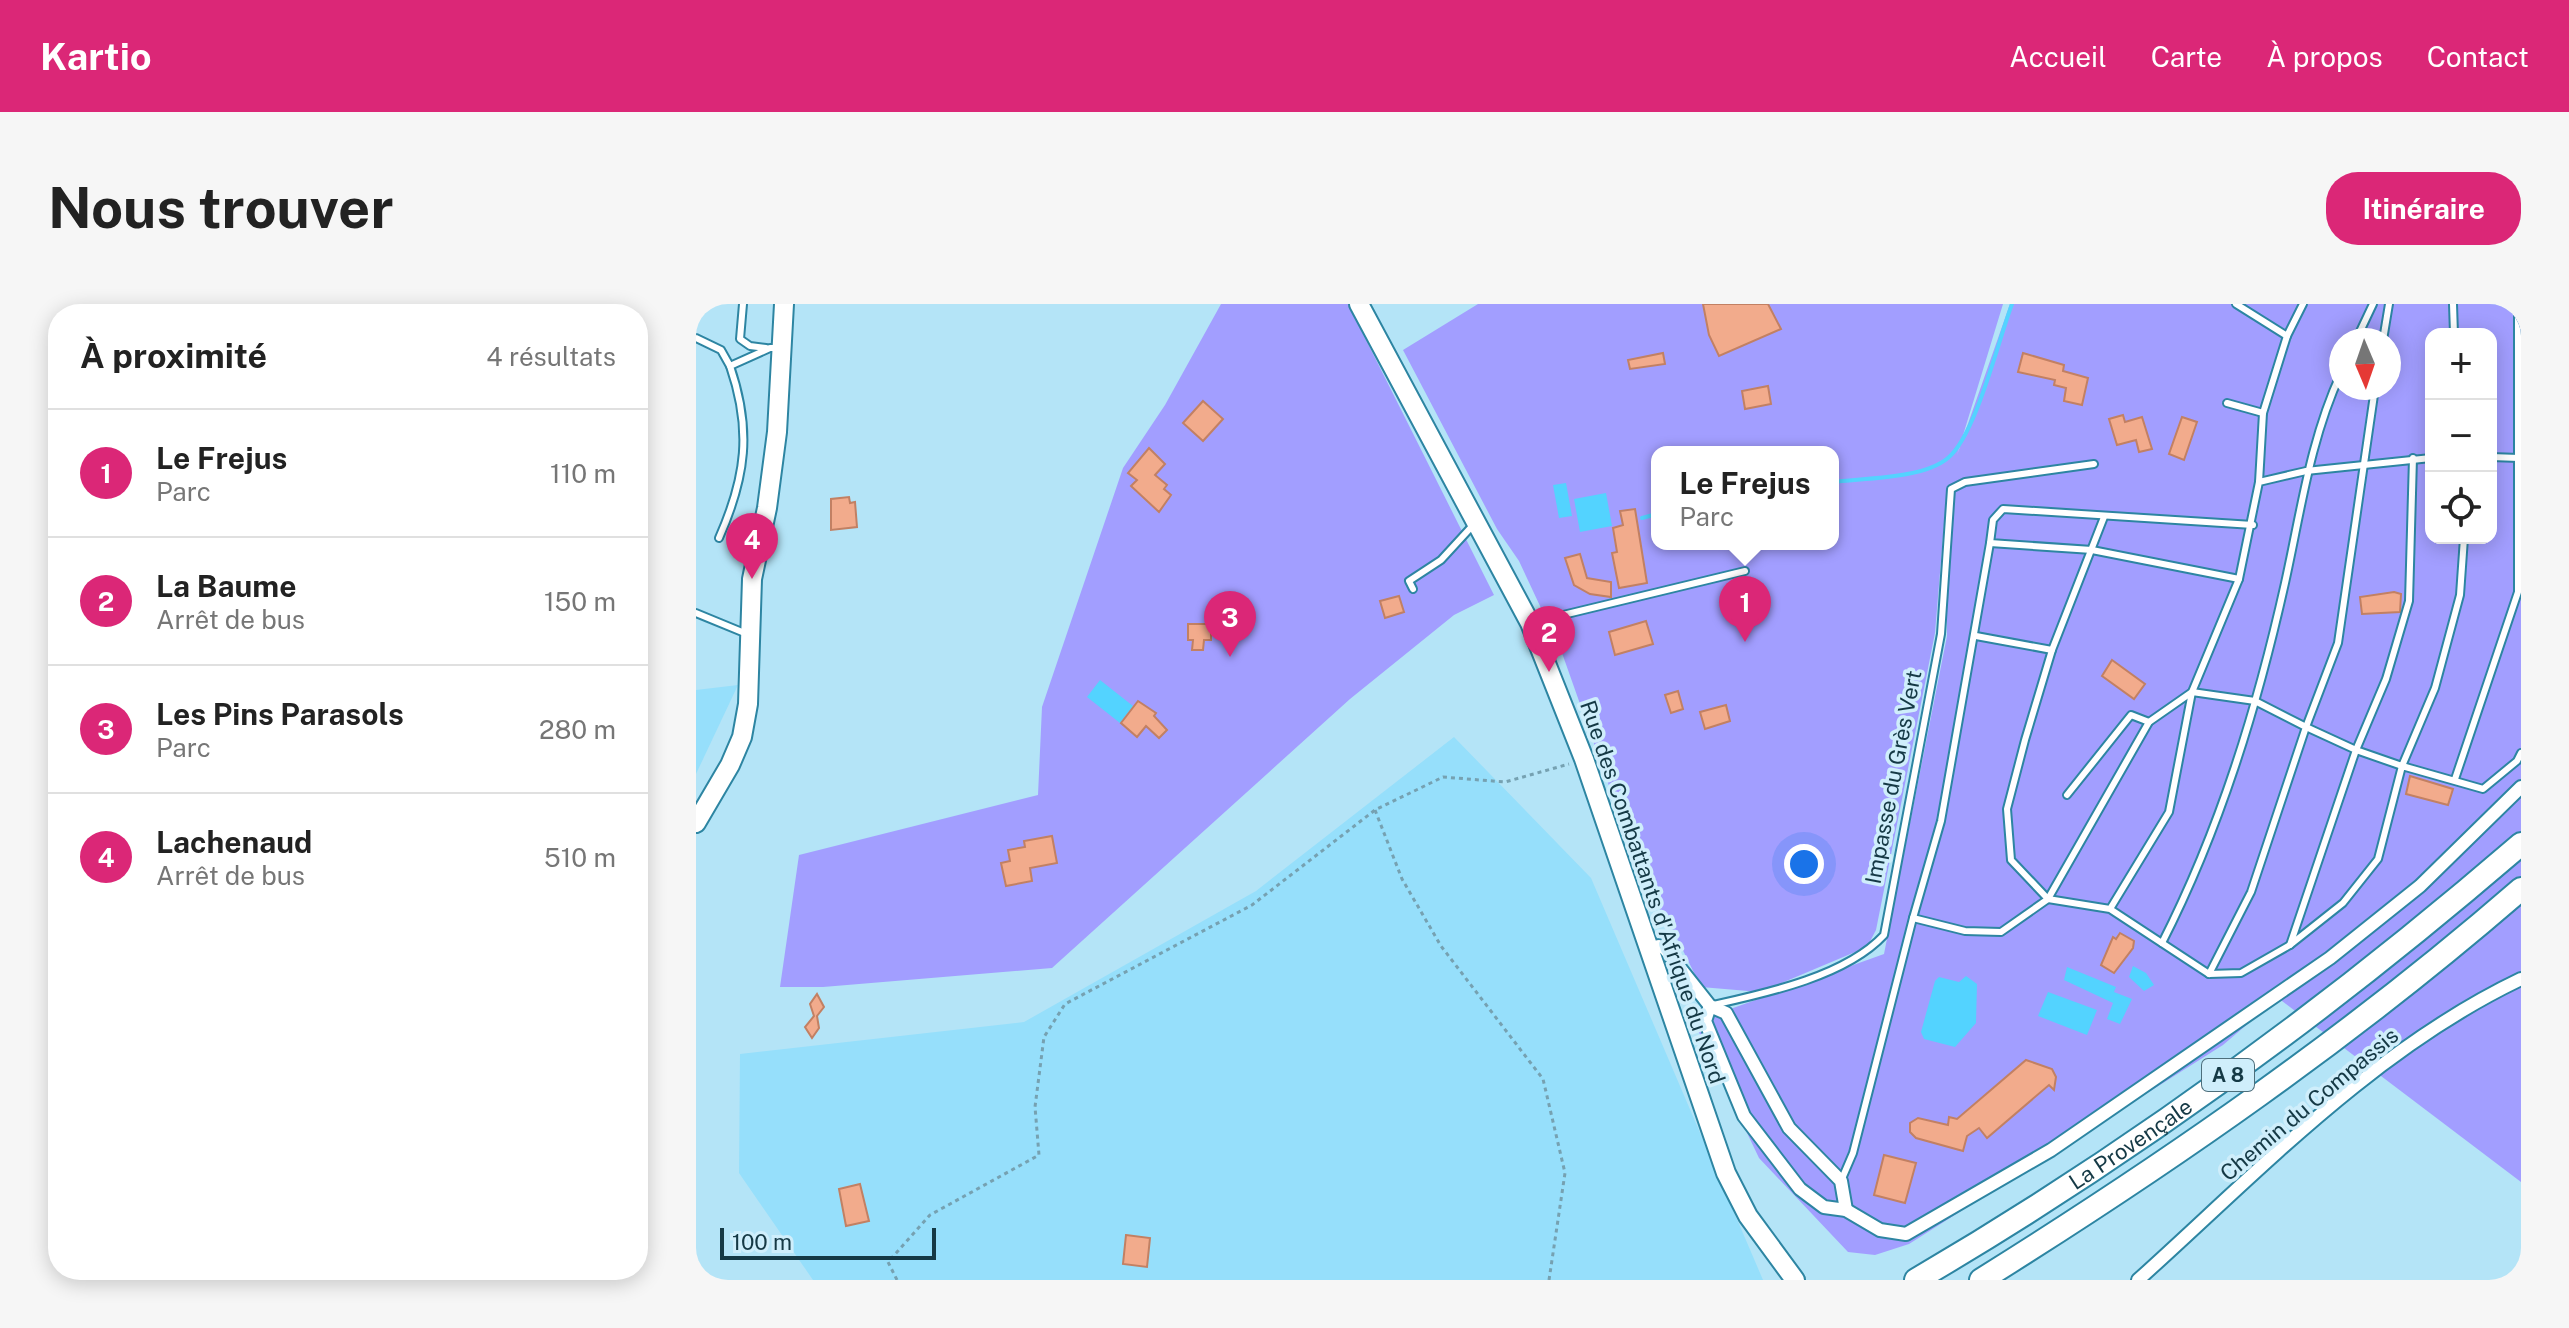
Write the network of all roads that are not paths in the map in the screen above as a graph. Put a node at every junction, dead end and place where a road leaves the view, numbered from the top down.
1 (743, 304) edge
2 (784, 304) edge
3 (1359, 304) edge
4 (2236, 304) edge
5 (2303, 304) edge
6 (2373, 304) edge
7 (2389, 304) edge
8 (2453, 304) edge
9 (2518, 304) edge
10 (2362, 328) edge
11 (2385, 328) edge
12 (2454, 328) edge
13 (2287, 336) junction
14 (696, 338) edge
15 (776, 348) junction
16 (730, 366) junction
17 (2331, 400) edge
18 (2373, 400) edge
19 (2227, 403) dead end
20 (2263, 413) junction
21 (2497, 457) edge
22 (2413, 458) junction
23 (2425, 458) edge
24 (2520, 458) edge
25 (2365, 463) junction
26 (2094, 464) dead end
27 (2306, 471) junction
28 (2259, 482) junction
29 (2104, 517) junction
30 (1477, 521) junction
31 (2253, 525) junction
32 (719, 538) dead end
33 (1990, 543) junction
34 (2463, 544) edge
35 (2092, 550) junction
36 (1745, 571) dead end
37 (2239, 579) junction
38 (1413, 589) dead end
39 (696, 613) edge
40 (1530, 623) junction
41 (750, 636) junction
42 (1976, 636) junction
43 (2052, 650) junction
44 (2192, 692) junction
45 (2255, 701) junction
46 (2149, 722) junction
47 (2306, 727) junction
48 (2356, 750) junction
49 (2520, 757) edge
50 (2402, 766) junction
51 (2455, 779) junction
52 (2521, 787) edge
53 (2067, 795) dead end
54 (696, 823) edge
55 (2521, 844) edge
56 (2521, 889) edge
57 (2048, 899) junction
58 (2110, 909) junction
59 (1913, 918) junction
60 (2162, 943) junction
61 (2290, 945) junction
62 (1648, 950) junction
63 (2209, 974) junction
64 (2521, 979) edge
65 (1710, 1006) junction
66 (1841, 1181) junction
67 (1846, 1210) junction
68 (1795, 1280) edge
69 (1916, 1280) edge
70 (1981, 1280) edge
71 (2138, 1280) edge

1 - 15 lane
2 - 15 main road
3 - 30 main road, Rue des Combattants d'Afrique du Nord
4 - 13 lane
5 - 13 lane
6 - 10 lane
7 - 11 lane
8 - 12 lane
9 - 24 lane
13 - 20 lane
14 - 16 lane
15 - 16 lane
15 - 41 main road
16 - 32 lane
17 - 27 lane
18 - 25 lane
19 - 20 lane
20 - 28 lane
21 - 24 lane
22 - 23 lane
22 - 25 lane
22 - 48 lane
24 - 51 lane
25 - 27 lane
25 - 47 lane
26 - 65 lane, Impasse du Grès Vert
27 - 28 lane
27 - 45 lane
28 - 31 lane
29 - 31 lane
29 - 33 lane
29 - 35 lane
30 - 38 lane
30 - 40 main road, Rue des Combattants d'Afrique du Nord
31 - 37 lane
33 - 35 lane
33 - 42 lane
34 - 50 lane
35 - 37 lane
35 - 43 lane
36 - 40 lane
37 - 44 lane
39 - 41 lane
40 - 62 main road, Rue des Combattants d'Afrique du Nord
41 - 54 main road
42 - 43 lane
42 - 59 lane
43 - 57 lane
44 - 45 lane
44 - 46 lane
44 - 58 lane
45 - 47 lane
45 - 60 lane
46 - 53 lane
46 - 57 lane
47 - 48 lane
47 - 63 lane
48 - 50 lane
48 - 61 lane
49 - 51 lane
50 - 51 lane
50 - 61 lane
52 - 67 street
55 - 69 highway, La Provençale / A 8
56 - 70 highway, La Provençale / A 8
57 - 58 lane
57 - 59 lane
58 - 60 lane
59 - 66 lane
60 - 63 lane
61 - 63 lane
62 - 65 street
62 - 68 main road, Rue des Combattants d'Afrique du Nord
64 - 71 street, Chemin du Compassis
65 - 66 street
65 - 67 street
66 - 67 street

